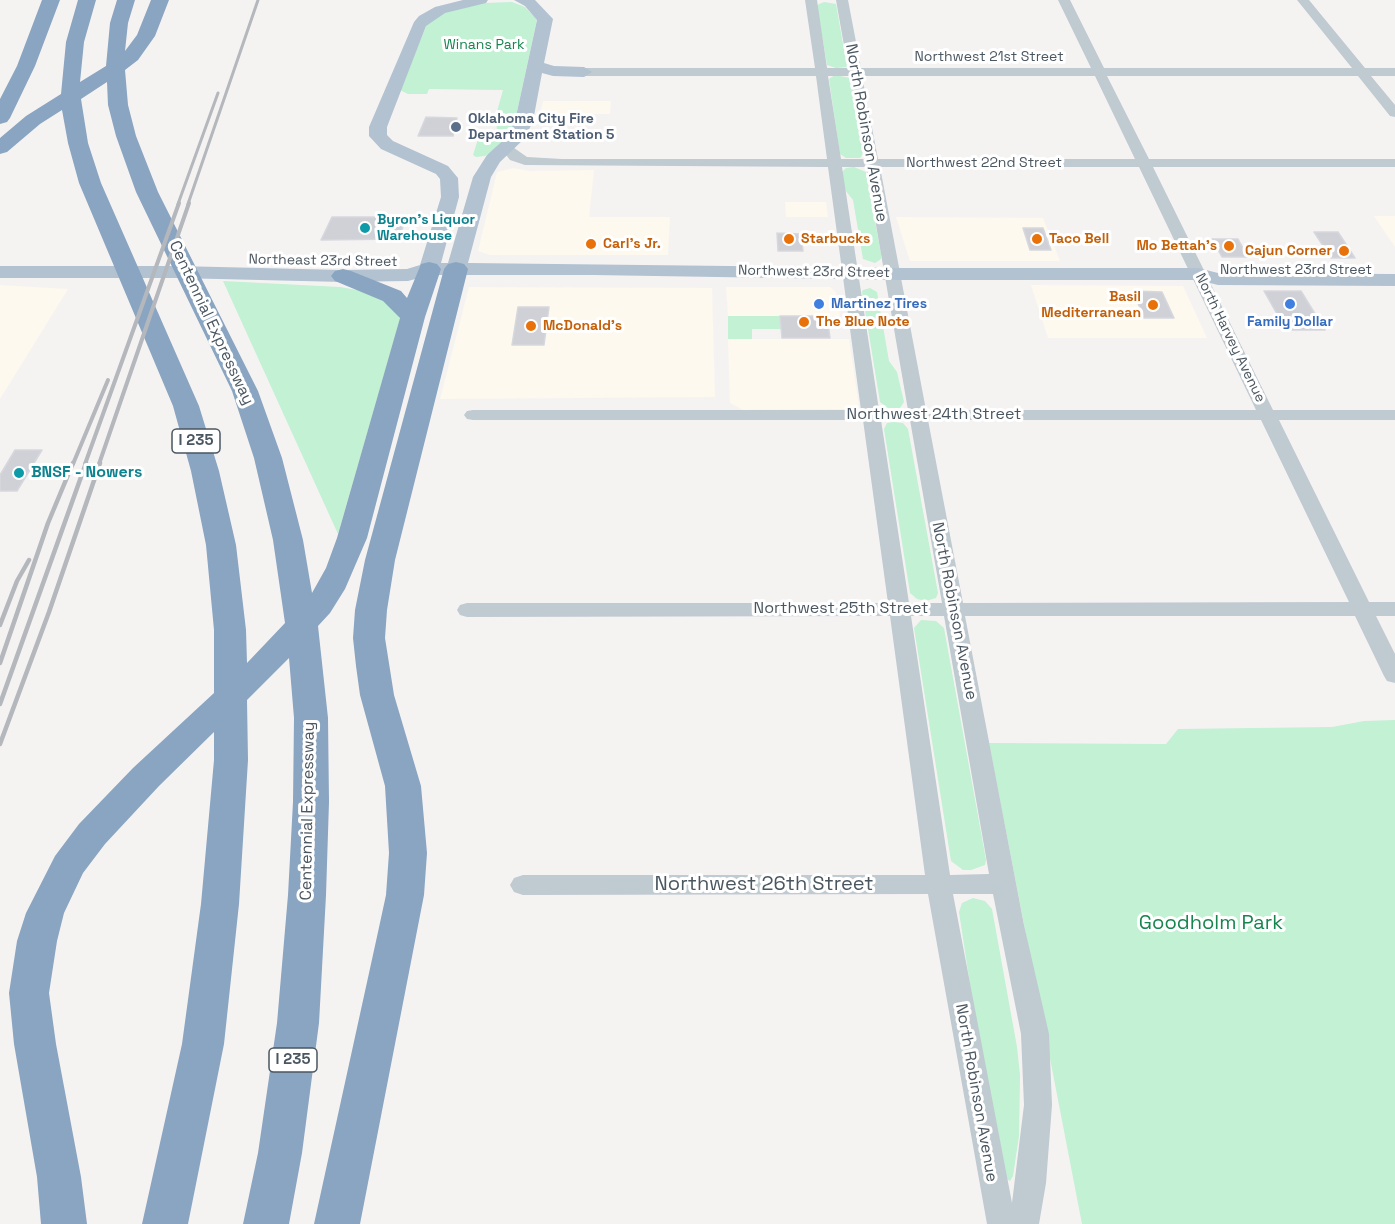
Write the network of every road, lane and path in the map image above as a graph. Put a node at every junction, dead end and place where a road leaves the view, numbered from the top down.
1 (51, 0) edge
2 (87, 0) edge
3 (126, 0) edge
4 (160, 0) edge
5 (481, 0) edge
6 (520, 0) edge
7 (811, 0) edge
8 (842, 0) edge
9 (1064, 0) edge
10 (1303, 0) edge
11 (536, 66) junction
12 (584, 72) joint
13 (821, 72) junction
14 (855, 72) junction
15 (1100, 72) junction
16 (1361, 72) junction
17 (1395, 72) edge
18 (1395, 113) edge
19 (0, 118) edge
20 (0, 148) edge
21 (500, 153) junction
22 (428, 163) junction
23 (834, 163) junction
24 (872, 163) junction
25 (1143, 163) junction
26 (1395, 163) edge
27 (0, 257) edge
28 (443, 269) junction
29 (1395, 269) edge
30 (0, 272) edge
31 (850, 273) junction
32 (891, 273) junction
33 (1198, 274) junction
34 (343, 276) junction
35 (1395, 280) edge
36 (413, 316) junction
37 (473, 415) dead end
38 (871, 415) junction
39 (917, 415) junction
40 (1268, 415) junction
41 (1395, 415) edge
42 (954, 609) junction
43 (1362, 609) junction
44 (1395, 609) edge
45 (467, 610) dead end
46 (899, 610) junction
47 (1395, 676) edge
48 (1004, 884) junction
49 (523, 885) dead end
50 (939, 885) junction
51 (64, 1224) edge
52 (165, 1224) edge
53 (266, 1224) edge
54 (337, 1224) edge
55 (1002, 1224) edge
56 (1024, 1224) edge

1 - 19 highway
2 - 52 highway, I 235
3 - 53 highway, Centennial Expressway / I 235
4 - 20 highway
5 - 22 main road
6 - 11 main road
7 - 13 street, North Robinson Avenue
8 - 14 street, North Robinson Avenue
9 - 15 street, North Harvey Avenue
10 - 16 street
11 - 12 main road
11 - 21 main road
12 - 13 street, Northwest 21st Street
13 - 14 street, Northwest 21st Street
13 - 23 street, North Robinson Avenue
14 - 15 street, Northwest 21st Street
14 - 24 street, North Robinson Avenue
15 - 16 street, Northwest 21st Street
15 - 25 street, North Harvey Avenue
16 - 17 street, Northwest 21st Street
16 - 18 street
21 - 22 main road
21 - 23 street, Northwest 22nd Street
21 - 28 main road
22 - 28 main road
23 - 24 street, Northwest 22nd Street
23 - 31 street, North Robinson Avenue
24 - 25 street, Northwest 22nd Street
24 - 32 street, North Robinson Avenue
25 - 26 street, Northwest 22nd Street
25 - 33 street, North Harvey Avenue
27 - 28 main road, Northeast 23rd Street
28 - 31 main road, Northwest 23rd Street
28 - 34 main road, Northeast 23rd Street
28 - 36 highway
28 - 54 highway
29 - 33 main road, Northwest 23rd Street
30 - 34 main road, Northeast 23rd Street
31 - 32 main road, Northwest 23rd Street
31 - 38 street, North Robinson Avenue
32 - 33 main road, Northwest 23rd Street
32 - 39 street, North Robinson Avenue
33 - 35 main road, Northwest 23rd Street
33 - 40 street, North Harvey Avenue
34 - 36 highway
36 - 51 highway
37 - 38 street, Northwest 24th Street
38 - 39 street, Northwest 24th Street
38 - 46 street, North Robinson Avenue
39 - 40 street, Northwest 24th Street
39 - 42 street, North Robinson Avenue
40 - 41 street, Northwest 24th Street
40 - 43 street, North Harvey Avenue
42 - 43 street, Northwest 25th Street
42 - 46 street, Northwest 25th Street
42 - 48 street, North Robinson Avenue
43 - 44 street, Northwest 25th Street
43 - 47 street, North Harvey Avenue
45 - 46 street, Northwest 25th Street
46 - 50 street, North Robinson Avenue
48 - 50 street, Northwest 26th Street
48 - 56 street, North Robinson Avenue
49 - 50 street, Northwest 26th Street
50 - 55 street, North Robinson Avenue

